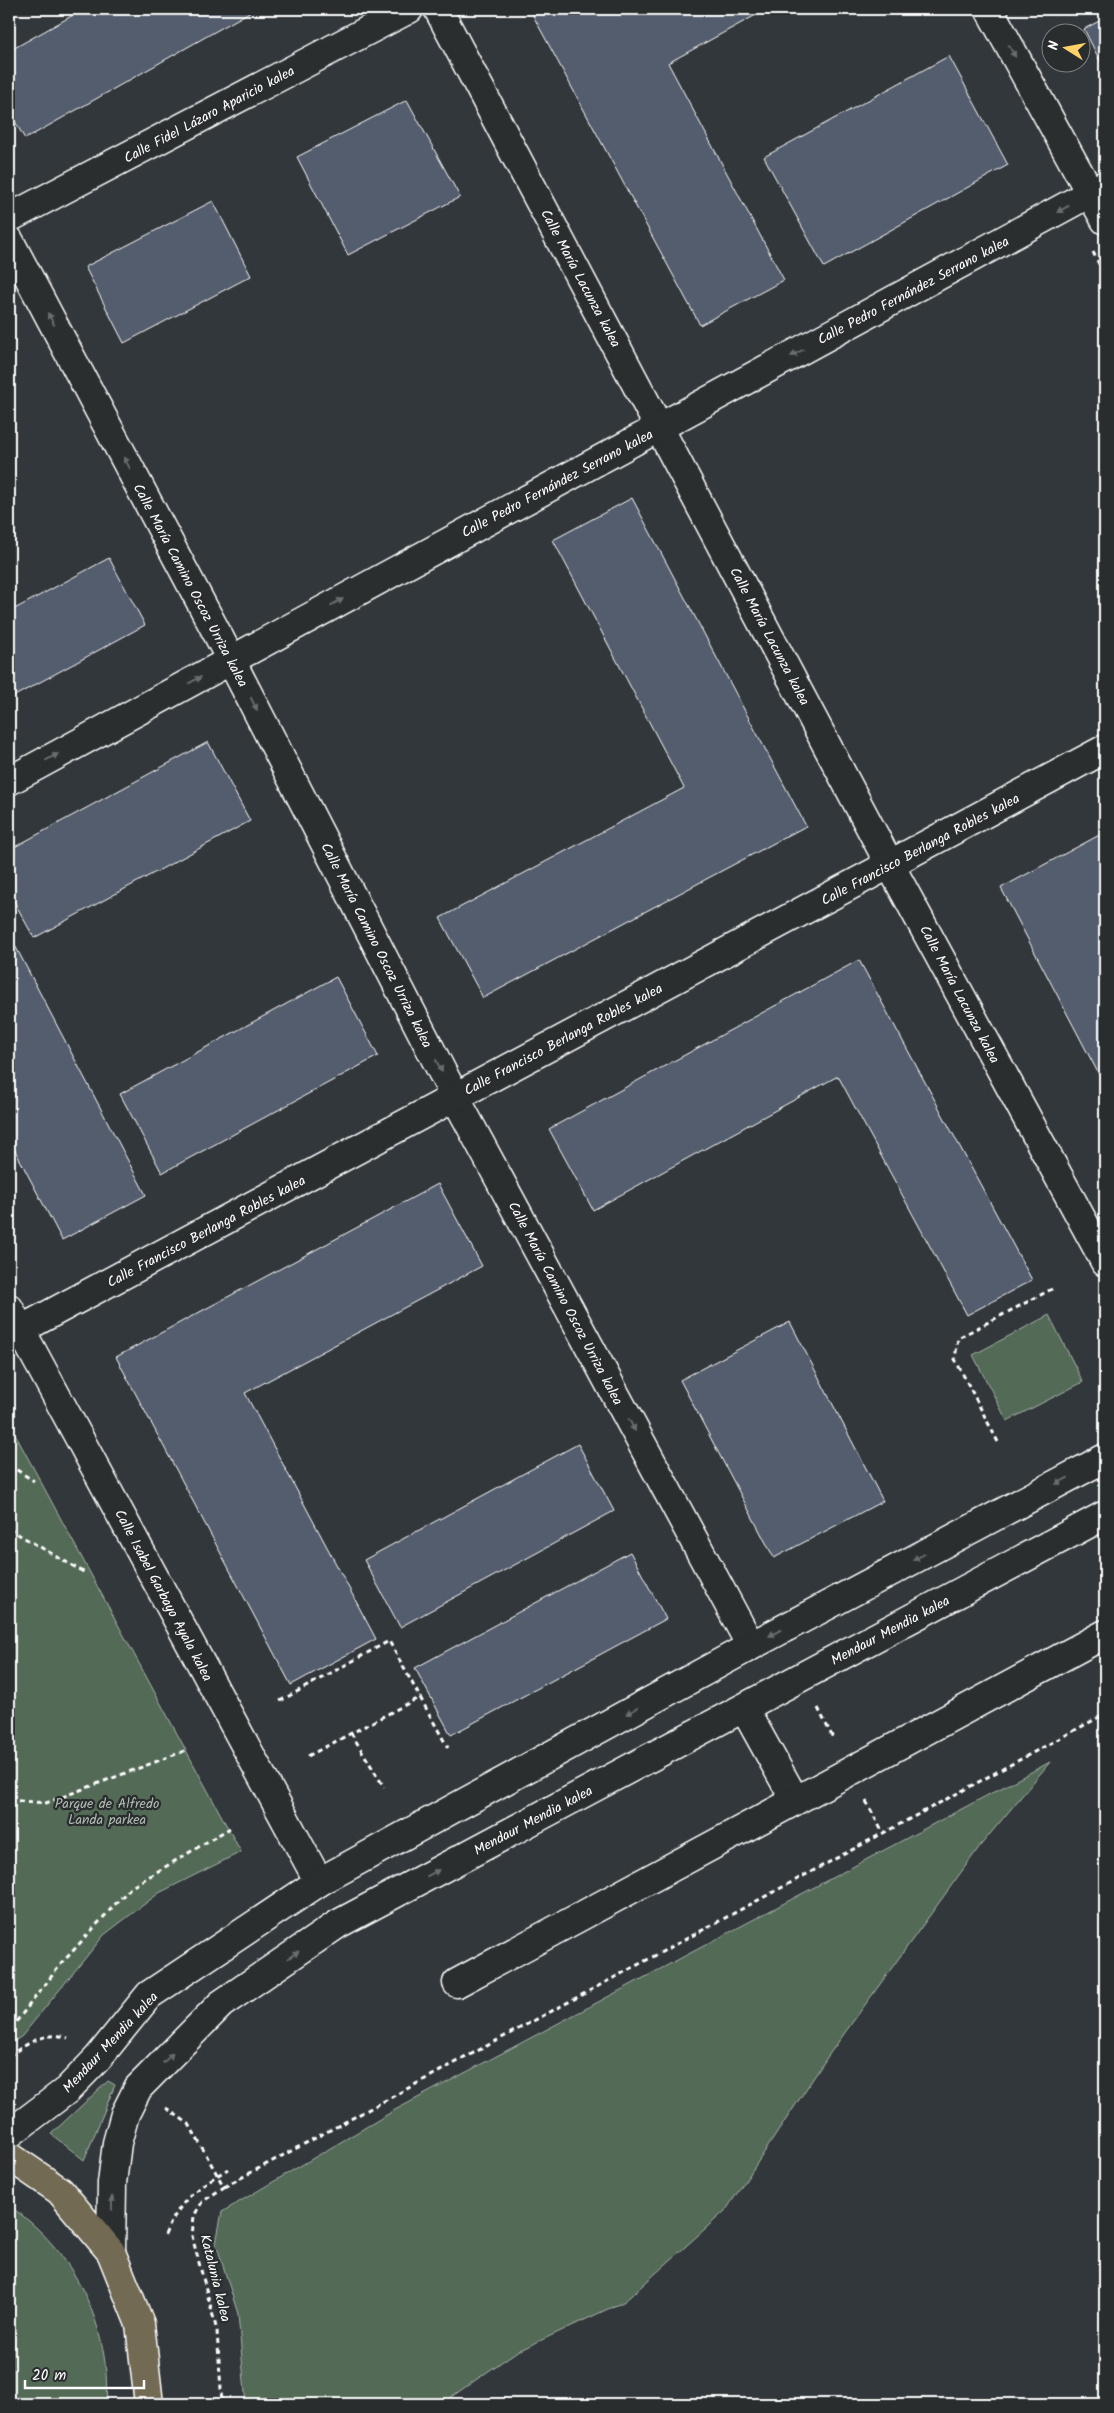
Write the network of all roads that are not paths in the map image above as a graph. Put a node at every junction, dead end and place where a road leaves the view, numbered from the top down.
1 (409, 9) edge
2 (438, 9) edge
3 (989, 9) edge
4 (1098, 189) edge
5 (9, 218) edge
6 (1105, 220) edge
7 (9, 240) edge
8 (660, 428) junction
9 (231, 660) junction
10 (1105, 749) edge
11 (9, 781) edge
12 (890, 865) junction
13 (455, 1097) junction
14 (1105, 1262) edge
15 (14, 1319) edge
16 (1105, 1458) edge
17 (1105, 1515) edge
18 (1105, 1634) edge
19 (752, 1646) junction
20 (744, 1708) junction
21 (795, 1800) junction
22 (319, 1882) junction
23 (457, 1983) dead end
24 (9, 2134) edge
25 (9, 2156) edge
26 (111, 2252) junction
27 (149, 2404) edge

1 - 5 street, Calle Fidel Lázaro Aparicio kalea
2 - 8 street, Calle María Lacunza kalea
3 -> 4 street
4 - 6 street
4 -> 8 street, Calle Pedro Fernández Serrano kalea
9 -> 7 street, Calle María Camino Oscoz Urriza kalea
9 -> 8 street, Calle Pedro Fernández Serrano kalea
8 - 12 street, Calle María Lacunza kalea
11 -> 9 street, Calle Pedro Fernández Serrano kalea
9 -> 13 street, Calle María Camino Oscoz Urriza kalea
10 - 12 street, Calle Francisco Berlanga Robles kalea
12 - 13 street, Calle Francisco Berlanga Robles kalea
12 - 14 street, Calle María Lacunza kalea
13 - 15 street, Calle Francisco Berlanga Robles kalea
13 -> 19 street, Calle María Camino Oscoz Urriza kalea
15 - 22 street, Calle Isabel Garbayo Ayala kalea
16 -> 19 street, Mendaur Mendia kalea
17 - 20 street, Mendaur Mendia kalea
18 - 21 street
19 -> 22 street, Mendaur Mendia kalea
20 - 21 street
26 -> 20 street, Mendaur Mendia kalea
21 - 23 street
22 - 24 street, Mendaur Mendia kalea
25 - 26 main road
26 - 27 main road

